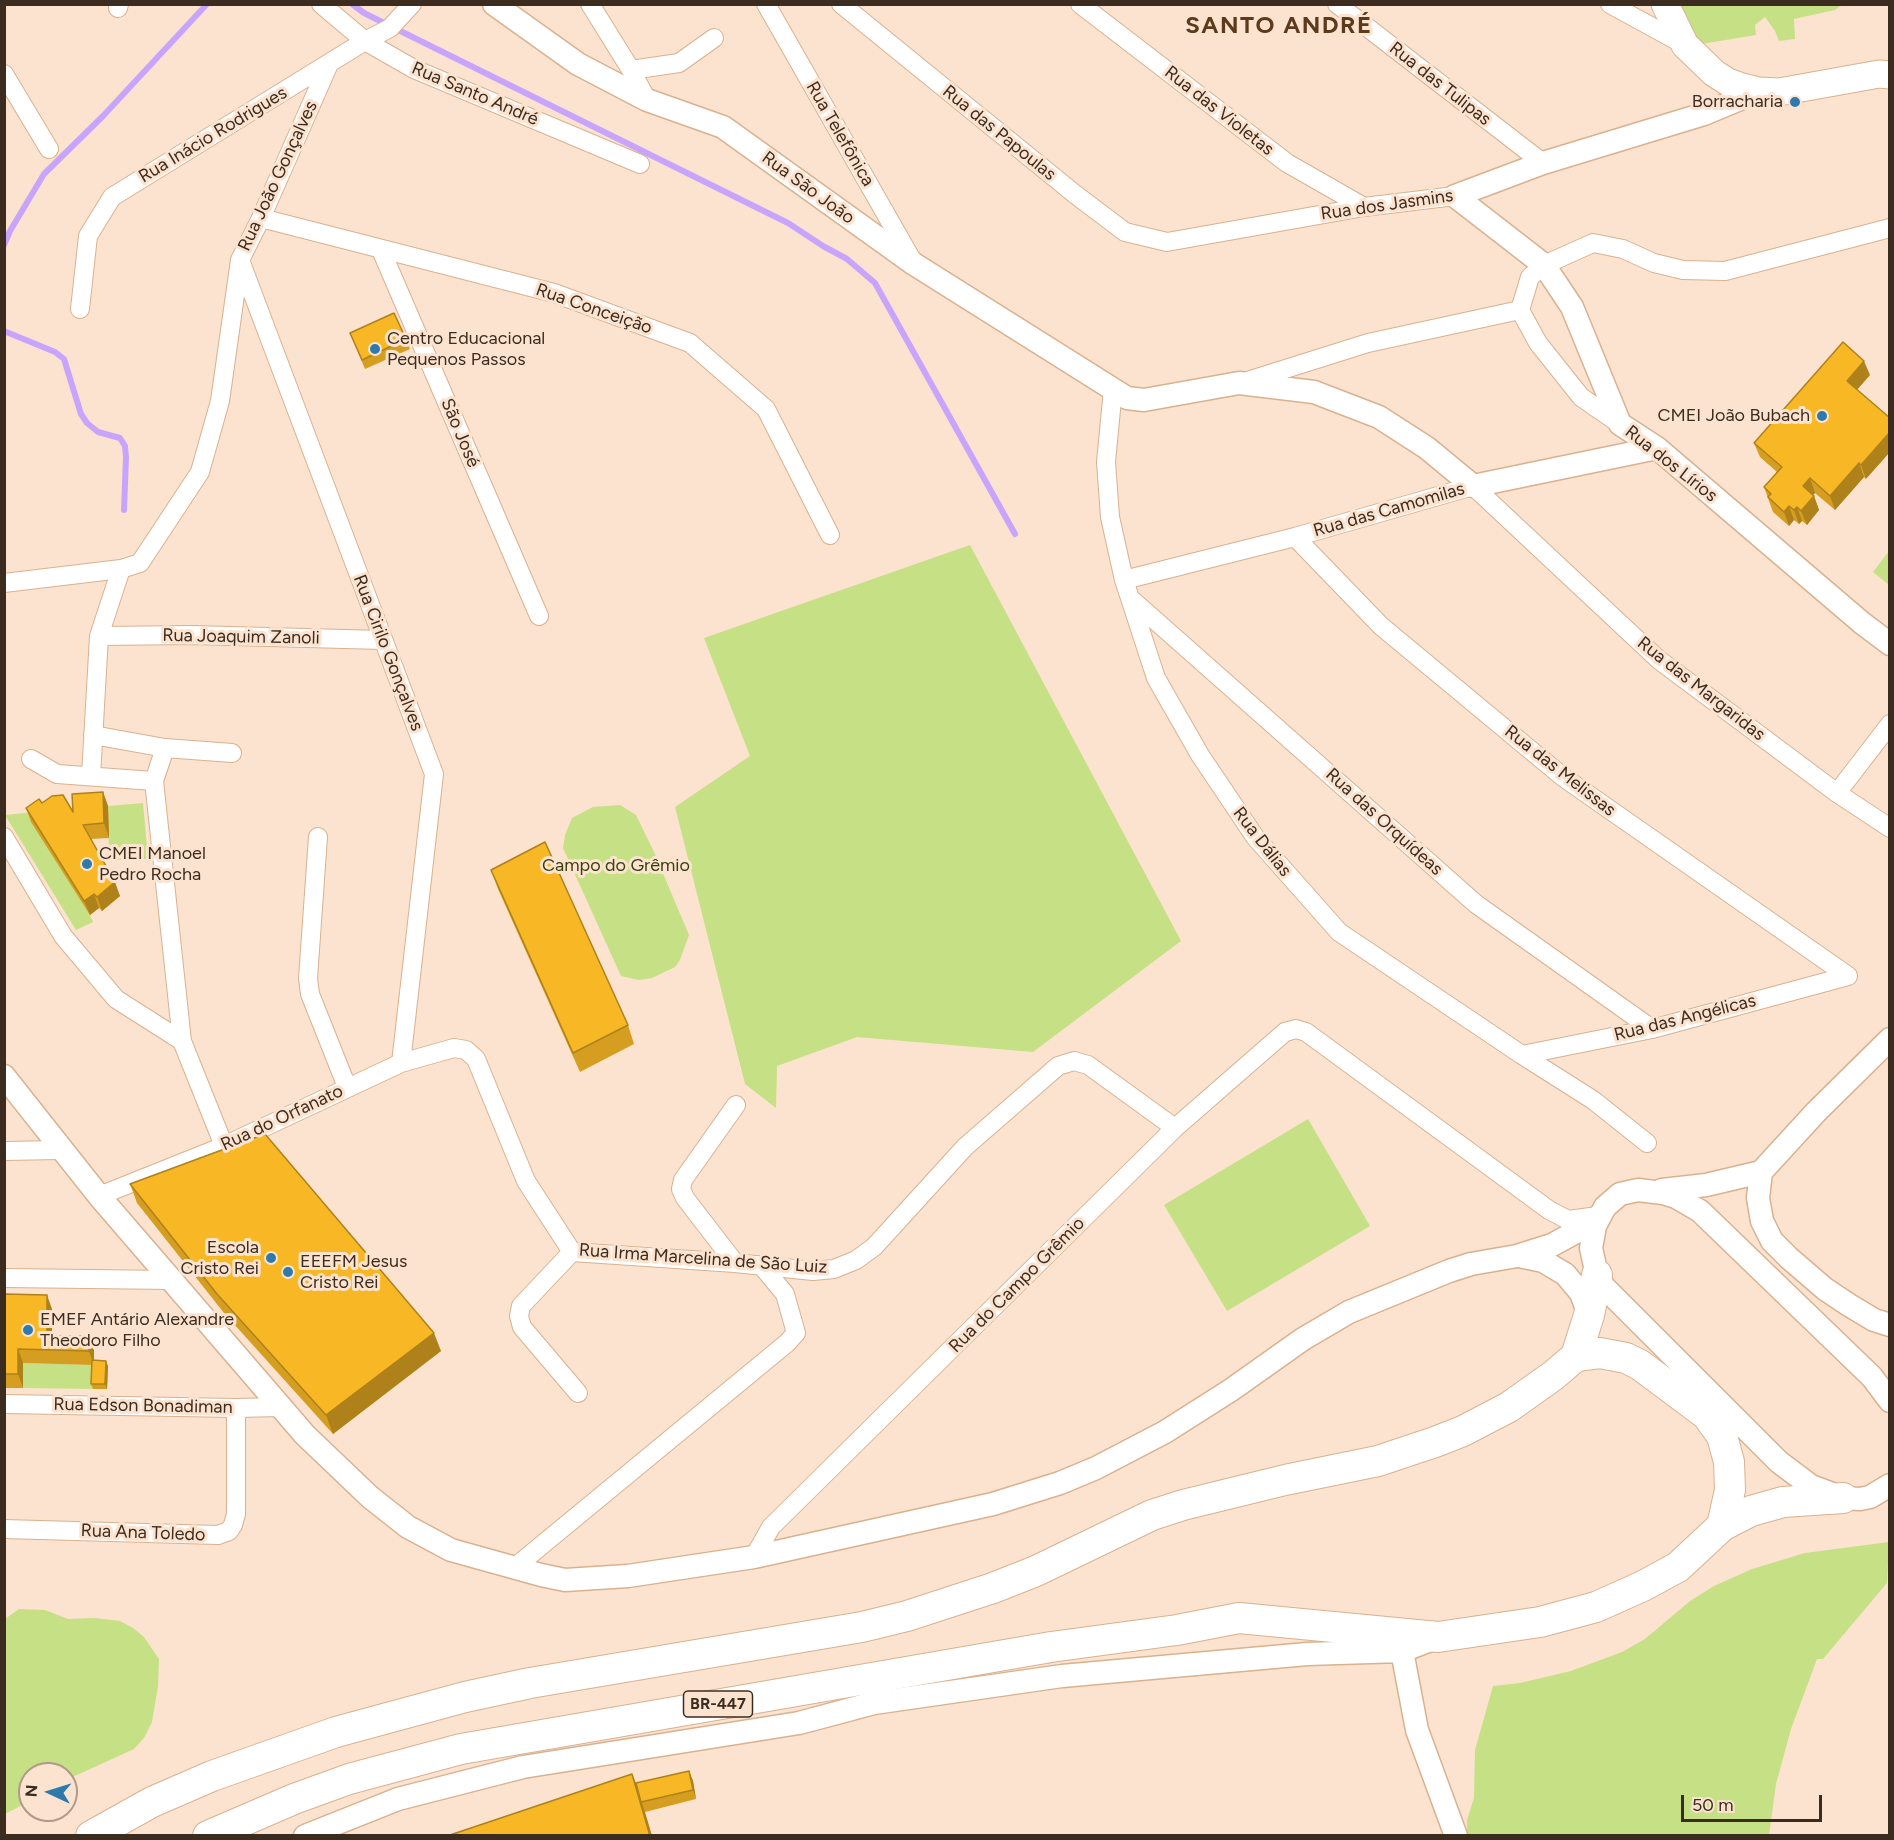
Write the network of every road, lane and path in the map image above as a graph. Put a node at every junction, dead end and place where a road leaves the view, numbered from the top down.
1 (321, 4) edge
2 (412, 4) edge
3 (494, 4) edge
4 (590, 4) edge
5 (766, 4) edge
6 (841, 4) edge
7 (1080, 4) edge
8 (1337, 4) edge
9 (1636, 4) edge
10 (1665, 4) edge
11 (1613, 7) edge
12 (714, 38) dead end
13 (365, 41) junction
14 (1685, 45) junction
15 (329, 64) junction
16 (631, 70) junction
17 (1714, 73) junction
18 (4, 74) edge
19 (1886, 79) edge
20 (1759, 91) junction
21 (647, 100) junction
22 (1704, 114) junction
23 (49, 149) dead end
24 (1543, 163) junction
25 (640, 164) dead end
26 (1455, 196) junction
27 (1364, 207) junction
28 (261, 218) junction
29 (1890, 228) edge
30 (1167, 242) joint
31 (381, 250) junction
32 (240, 260) junction
33 (914, 264) junction
34 (1544, 265) junction
35 (80, 309) dead end
36 (1520, 310) junction
37 (1239, 384) junction
38 (1113, 389) junction
39 (1620, 424) junction
40 (1657, 448) junction
41 (1473, 486) junction
42 (830, 535) dead end
43 (1295, 537) junction
44 (121, 569) junction
45 (1124, 580) junction
46 (4, 584) edge
47 (1130, 598) junction
48 (539, 616) dead end
49 (99, 636) junction
50 (383, 640) junction
51 (1890, 644) edge
52 (1890, 724) edge
53 (93, 735) junction
54 (165, 748) junction
55 (232, 753) dead end
56 (31, 759) dead end
57 (91, 776) junction
58 (154, 781) junction
59 (1837, 793) junction
60 (1890, 828) edge
61 (4, 837) edge
62 (318, 837) dead end
63 (1848, 976) joint
64 (1652, 1029) junction
65 (1890, 1039) edge
66 (182, 1041) junction
67 (466, 1050) joint
68 (1522, 1055) junction
69 (401, 1063) junction
70 (4, 1076) edge
71 (347, 1087) junction
72 (736, 1105) dead end
73 (1175, 1128) junction
74 (1647, 1143) dead end
75 (224, 1146) junction
76 (61, 1150) junction
77 (4, 1151) edge
78 (1761, 1172) junction
79 (1638, 1190) junction
80 (99, 1196) junction
81 (1599, 1216) junction
82 (572, 1252) junction
83 (1517, 1256) junction
84 (735, 1263) junction
85 (761, 1265) junction
86 (1597, 1275) junction
87 (4, 1278) edge
88 (171, 1280) junction
89 (1589, 1315) junction
90 (1890, 1325) edge
91 (1576, 1356) junction
92 (578, 1393) dead end
93 (1890, 1401) edge
94 (4, 1404) edge
95 (281, 1407) junction
96 (236, 1408) junction
97 (1890, 1485) edge
98 (1843, 1498) junction
99 (1722, 1526) junction
100 (4, 1529) edge
101 (754, 1557) junction
102 (514, 1568) junction
103 (1437, 1637) junction
104 (1402, 1651) junction
105 (91, 1836) edge
106 (208, 1836) edge
107 (305, 1836) edge
108 (1456, 1836) edge

1 - 13 street, Rua Santo André
2 - 13 street, Rua Inácio Rodrigues
3 - 21 street, Rua São João
4 - 16 street
5 - 33 street, Rua Telefônica
6 - 30 street, Rua das Papoulas
7 - 27 street, Rua das Violetas
8 - 24 street, Rua das Tulipas
9 - 11 street
10 - 14 main road
11 - 14 street
12 - 16 street
13 - 15 street, Rua Inácio Rodrigues
13 - 25 street, Rua Santo André
14 - 17 main road
15 - 28 street, Rua João Gonçalves
15 - 35 street, Rua Inácio Rodrigues
16 - 21 street
17 - 20 main road
17 - 22 street
18 - 23 street
19 - 20 main road
20 - 22 street, Rua dos Jasmins
21 - 33 street, Rua São João
22 - 24 street, Rua dos Jasmins
24 - 26 street, Rua dos Jasmins
26 - 27 street, Rua dos Jasmins
26 - 34 street, Rua dos Lírios
27 - 30 street, Rua dos Jasmins
28 - 31 street, Rua Conceição
28 - 32 street, Rua João Gonçalves
29 - 34 street
31 - 42 street, Rua Conceição
31 - 48 street, São José
32 - 44 street, Rua João Gonçalves
32 - 50 street, Rua Cirilo Gonçalves
33 - 38 street, Rua São João
34 - 36 street
34 - 39 street, Rua dos Lírios
36 - 37 street
36 - 39 street
37 - 38 street, Rua São João
37 - 41 street, Rua São João
38 - 45 street, Rua Dálias
39 - 40 street, Rua dos Lírios
40 - 41 street, Rua das Camomilas
40 - 51 street, Rua dos Lírios
41 - 43 street, Rua das Camomilas
41 - 59 street, Rua das Margaridas
43 - 45 street, Rua das Camomilas
43 - 63 street, Rua das Melissas
44 - 46 street, Rua João Gonçalves
44 - 49 street
45 - 47 street, Rua Dálias
47 - 64 street, Rua das Orquídeas
47 - 68 street, Rua Dálias
49 - 50 street, Rua Joaquim Zanoli
49 - 53 street
50 - 69 street, Rua Cirilo Gonçalves
52 - 59 street
53 - 54 street
53 - 57 street
54 - 55 street
54 - 58 street
56 - 57 street
57 - 58 street
58 - 66 street
59 - 60 street, Rua das Margaridas
61 - 66 street
62 - 71 street
63 - 64 street, Rua das Angélicas
64 - 68 street, Rua das Angélicas
65 - 78 street
66 - 75 street
67 - 69 street, Rua do Orfanato
67 - 82 street, Rua Irma Marcelina de São Luiz
68 - 74 street, Rua Dálias
69 - 71 street, Rua do Orfanato
70 - 76 street
71 - 75 street, Rua do Orfanato
72 - 84 street
73 - 81 street, Rua do Campo Grêmio
73 - 85 street, Rua Irma Marcelina de São Luiz
73 - 101 street, Rua do Campo Grêmio
75 - 80 street, Rua do Orfanato
76 - 77 street
76 - 80 street
78 - 79 street
78 - 90 street
79 - 81 street
79 - 93 street
80 - 88 street
81 - 83 street
81 - 86 street
82 - 84 street, Rua Irma Marcelina de São Luiz
82 - 92 street
83 - 89 street
83 - 101 street
84 - 85 street, Rua Irma Marcelina de São Luiz
85 - 102 street
86 - 89 main road
86 - 98 street
87 - 88 street
88 - 95 street
89 - 91 main road
91 - 99 main road
91 - 105 main road
94 - 96 street, Rua Edson Bonadiman
95 - 96 street, Rua Edson Bonadiman
95 - 102 street
96 - 100 street, Rua Ana Toledo
97 - 98 street
98 - 99 main road
99 - 103 main road
101 - 102 street
103 - 104 street
103 - 106 main road, BR-447
104 - 107 street
104 - 108 street

